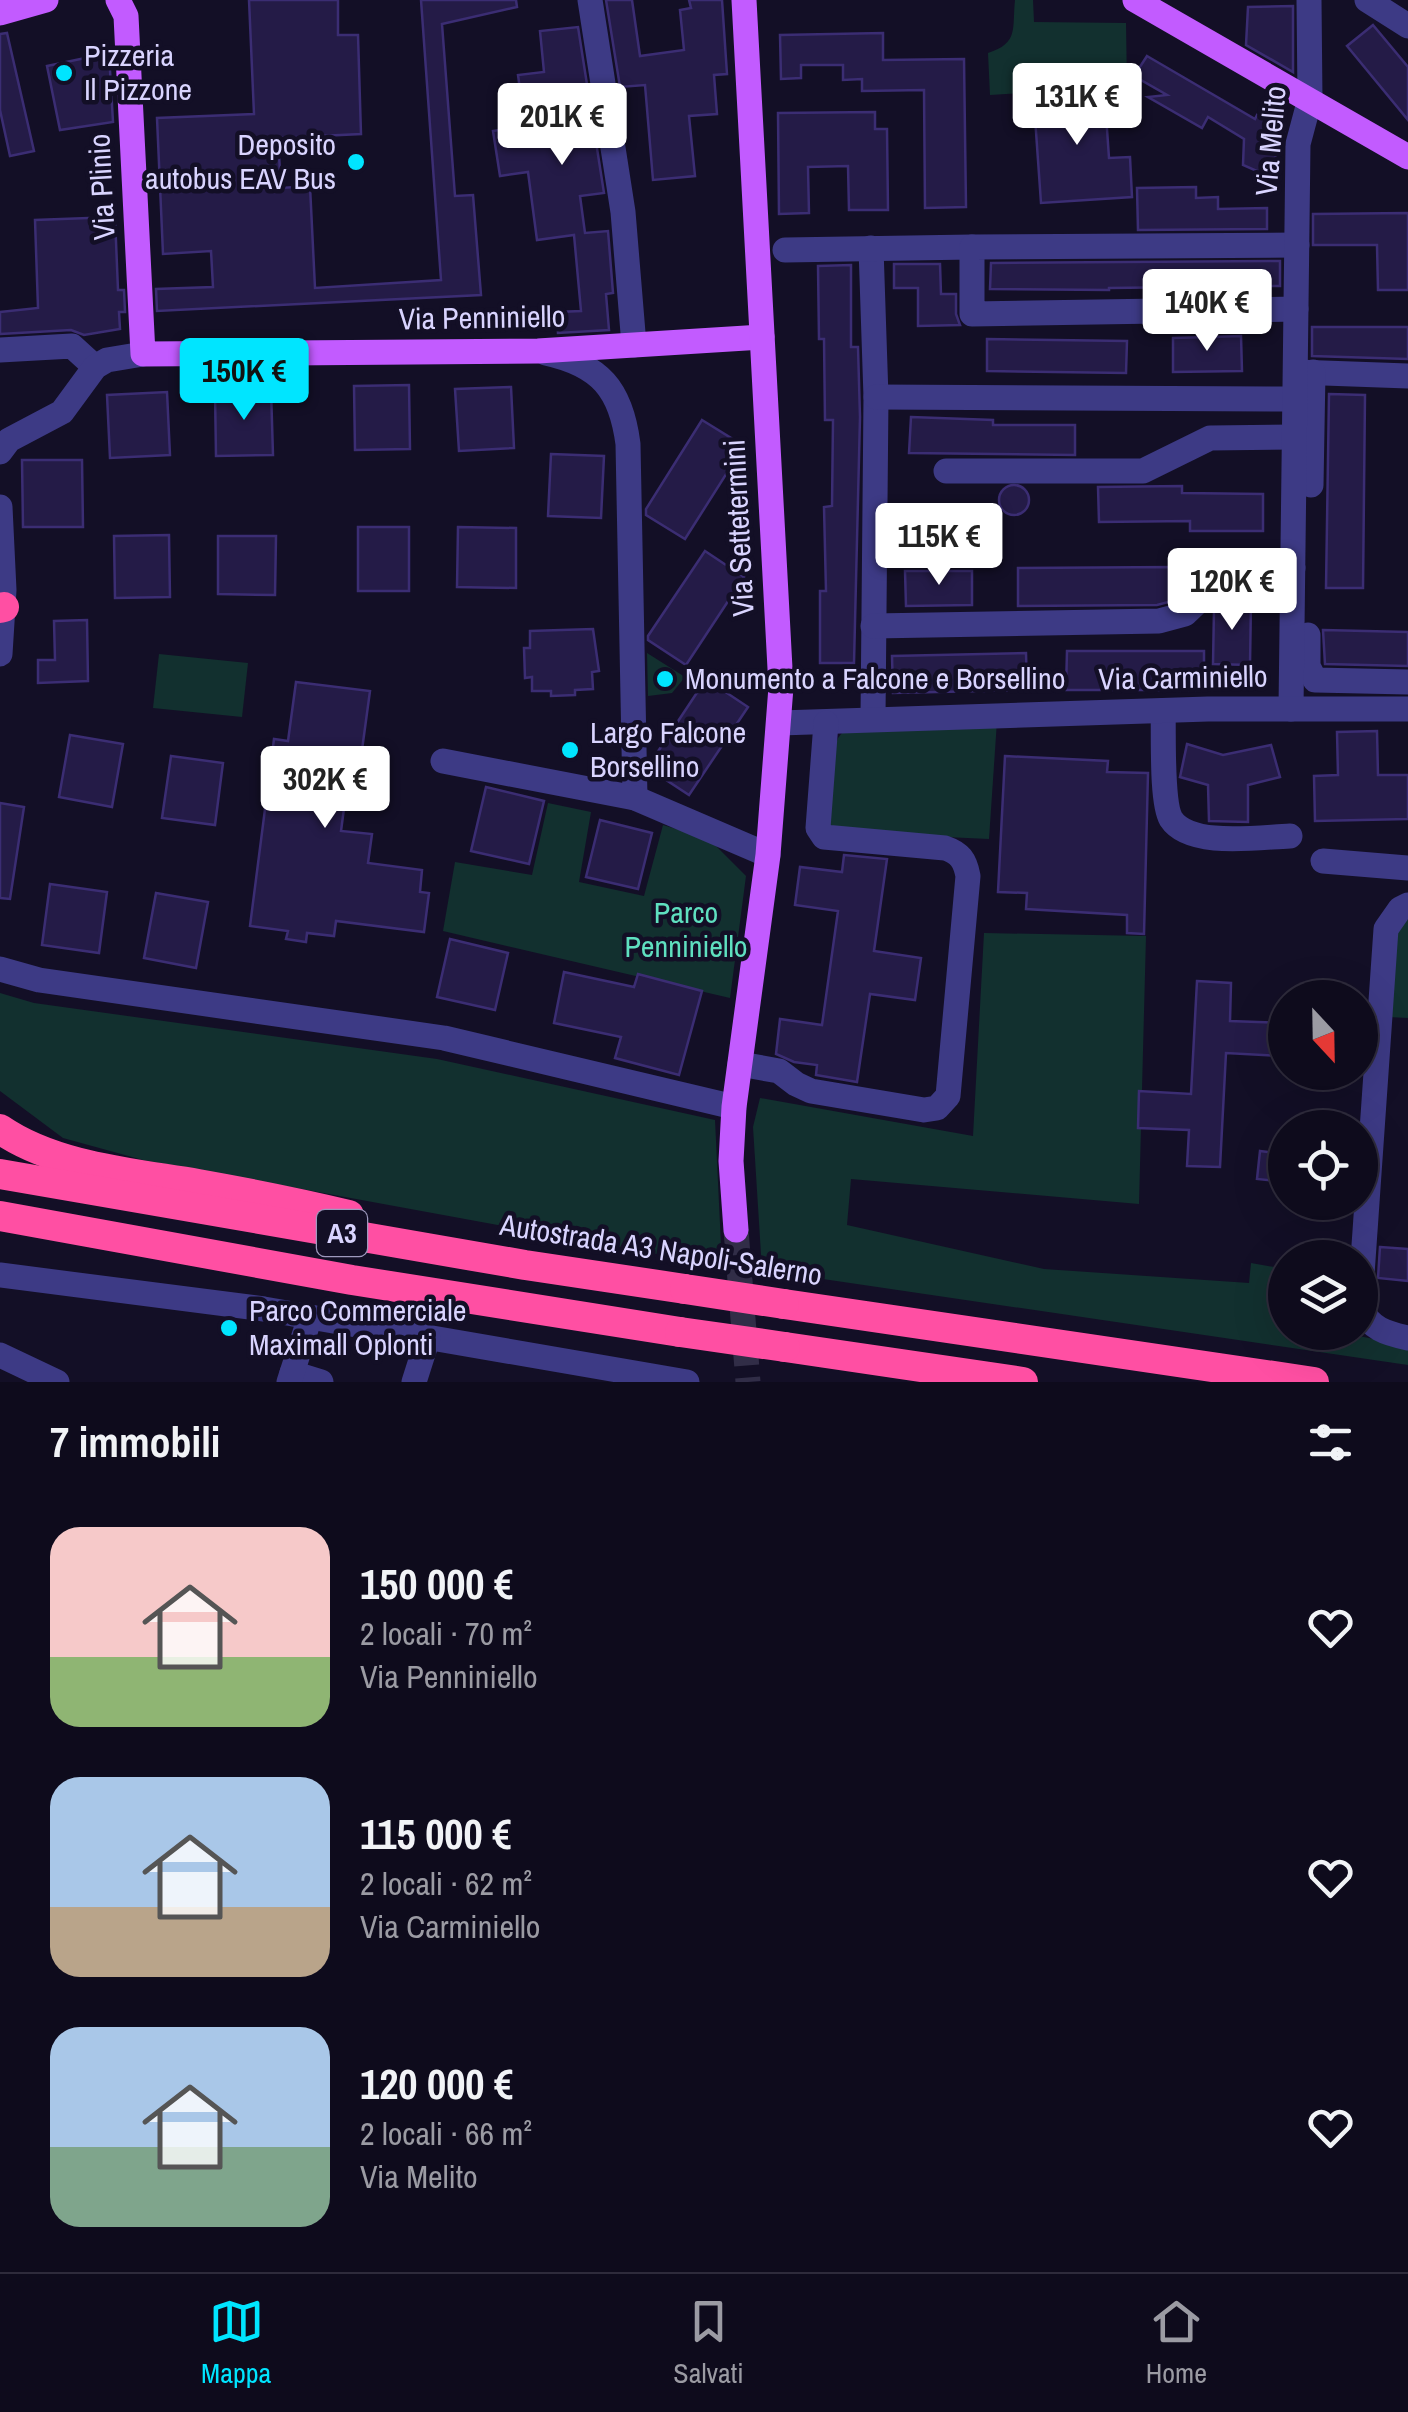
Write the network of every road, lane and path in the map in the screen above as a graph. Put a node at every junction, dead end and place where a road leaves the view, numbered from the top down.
1 (46, 0) edge
2 (590, 0) edge
3 (744, 0) edge
4 (1135, 0) edge
5 (1309, 0) edge
6 (1367, 0) edge
7 (128, 5) edge
8 (0, 13) edge
9 (1408, 26) edge
10 (1310, 99) junction
11 (1408, 156) edge
12 (1297, 245) junction
13 (972, 247) junction
14 (871, 248) junction
15 (786, 250) dead end
16 (1296, 309) junction
17 (762, 337) junction
18 (634, 345) junction
19 (0, 350) edge
20 (538, 351) junction
21 (142, 354) junction
22 (96, 367) junction
23 (1304, 372) junction
24 (1408, 376) edge
25 (876, 398) junction
26 (1295, 399) junction
27 (1294, 437) junction
28 (0, 452) edge
29 (946, 471) dead end
30 (0, 507) edge
31 (1293, 568) junction
32 (2, 571) edge
33 (2, 608) edge
34 (874, 626) junction
35 (0, 654) edge
36 (1408, 682) edge
37 (1291, 708) junction
38 (1408, 709) edge
39 (1163, 711) junction
40 (872, 718) junction
41 (826, 722) junction
42 (780, 723) junction
43 (442, 761) dead end
44 (635, 798) junction
45 (1290, 836) dead end
46 (768, 855) junction
47 (1323, 861) dead end
48 (1408, 868) edge
49 (1408, 904) edge
50 (0, 969) edge
51 (740, 1064) junction
52 (734, 1107) junction
53 (6, 1136) edge
54 (0, 1174) edge
55 (0, 1216) edge
56 (736, 1230) tunnel mouth
57 (1364, 1240) edge
58 (525, 1266) junction
59 (2, 1280) edge
60 (310, 1316) junction
61 (1378, 1329) edge
62 (428, 1338) junction
63 (1408, 1338) edge
64 (0, 1355) edge
65 (290, 1377) edge
66 (56, 1382) edge
67 (321, 1382) edge
68 (414, 1382) edge
69 (687, 1382) edge
70 (1024, 1382) edge
71 (1314, 1382) edge

1 - 8 main road
2 - 18 street
3 - 17 main road, Via Settetermini
4 - 10 main road
5 - 10 street, Via Melito
6 - 9 street
7 - 21 main road, Via Plinio
10 - 11 main road
10 - 12 street, Via Melito
12 - 13 street
12 - 16 street, Via Melito
13 - 14 street
13 - 16 street
14 - 15 street
14 - 25 street
16 - 23 street, Via Melito
17 - 18 main road, Via Penniniello
17 - 42 main road, Via Settetermini
18 - 20 main road, Via Penniniello
19 - 22 street
20 - 21 main road, Via Penniniello
20 - 44 street
21 - 22 street
22 - 28 street
23 - 24 street
23 - 26 street, Via Melito
23 - 36 street
25 - 26 street
25 - 34 street
26 - 27 street, Via Melito
27 - 29 street
27 - 31 street, Via Melito
30 - 32 street
31 - 34 street
31 - 37 street, Via Melito
32 - 33 street
33 - 35 street
34 - 40 street
37 - 38 street, Via Carminiello
37 - 39 street, Via Carminiello
39 - 40 street, Via Carminiello
39 - 45 street
40 - 41 street, Via Carminiello
41 - 42 street, Via Carminiello
41 - 51 street
42 - 46 main road, Via Settetermini
43 - 44 street
44 - 46 street
46 - 51 main road, Via Settetermini
47 - 48 street
49 - 57 street
50 - 52 street
51 - 52 main road, Via Settetermini
52 - 56 main road, Via Settetermini
53 - 58 highway
54 - 58 highway, Autostrada A3 Napoli-Salerno / A3
55 - 70 highway, A3, bridge
58 - 71 highway, Autostrada A3 Napoli-Salerno / A3, bridge
59 - 60 street
60 - 62 street
60 - 65 street
61 - 63 street
62 - 68 street
62 - 69 street
64 - 66 street
65 - 67 street

